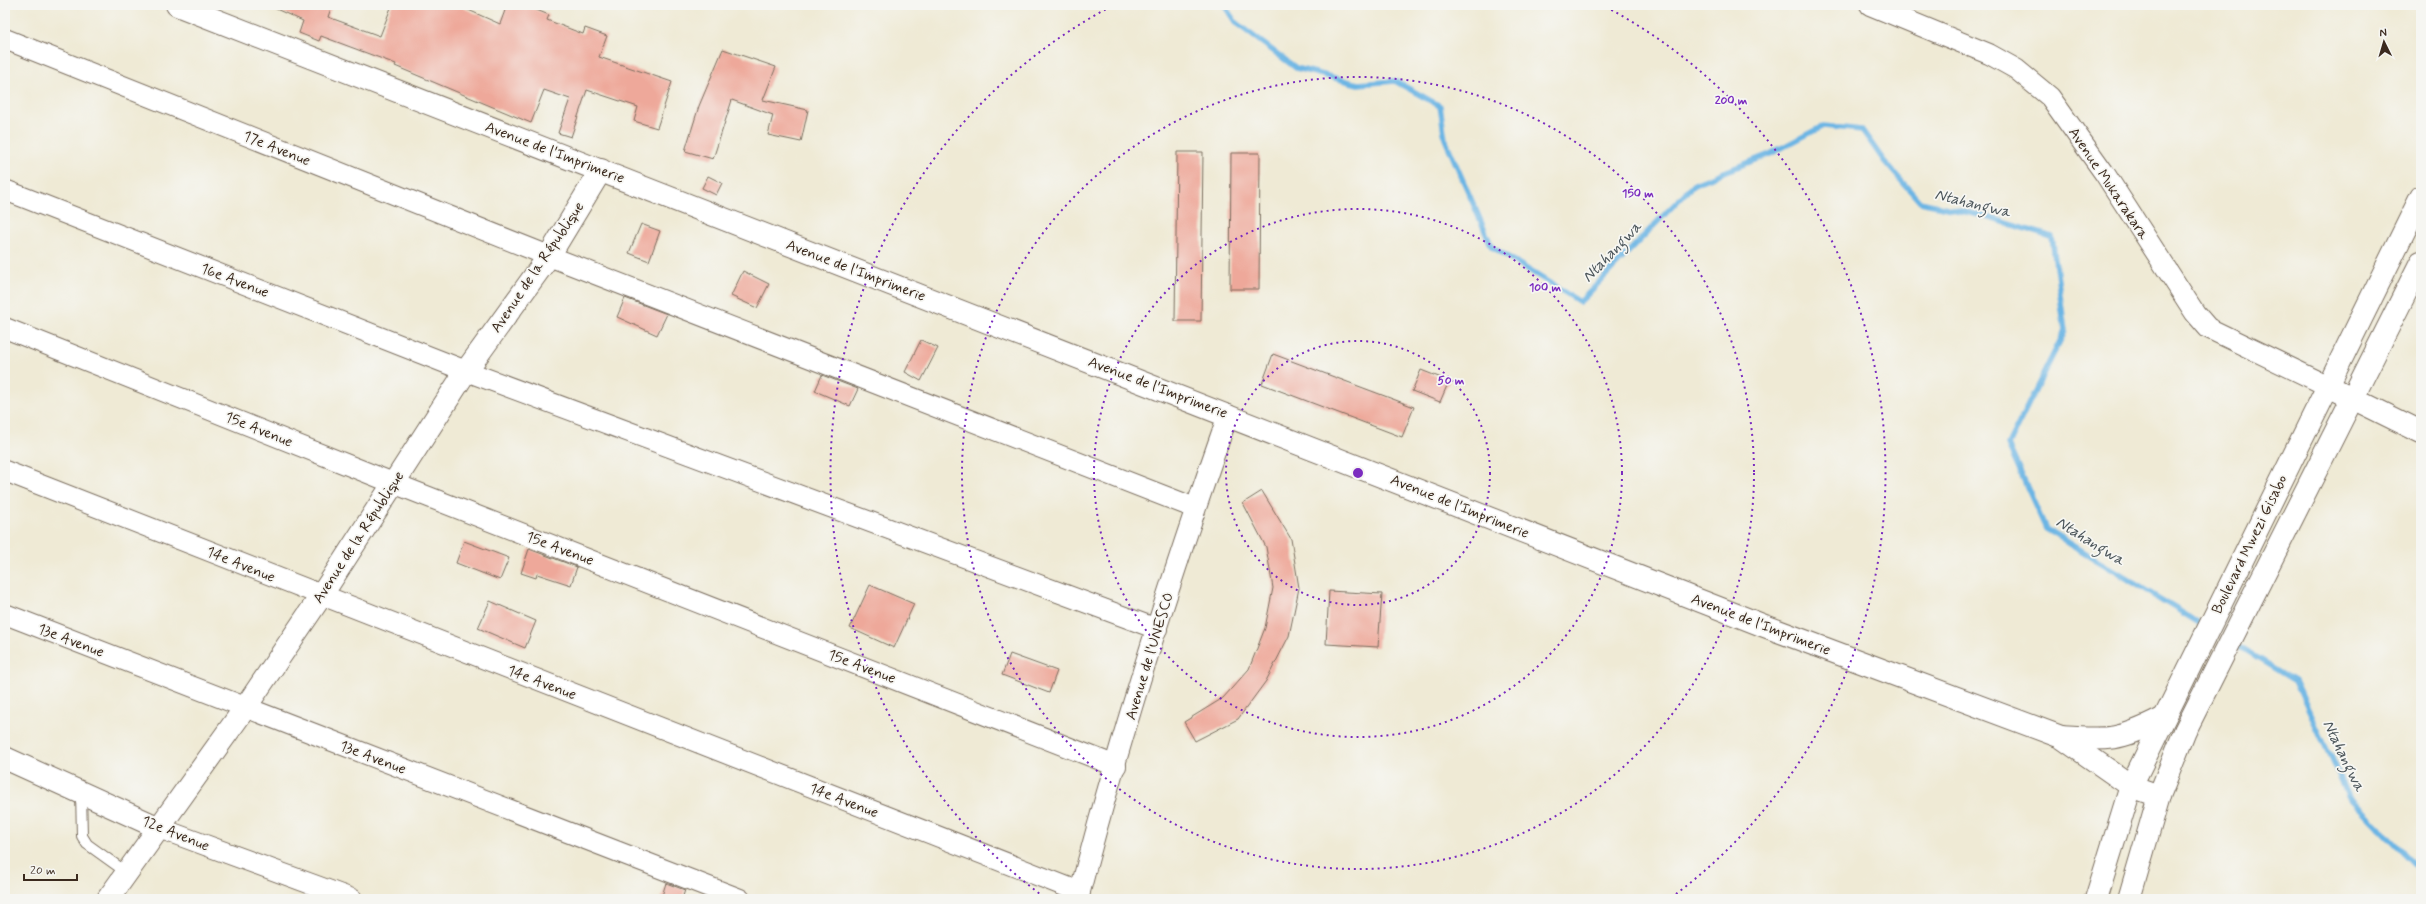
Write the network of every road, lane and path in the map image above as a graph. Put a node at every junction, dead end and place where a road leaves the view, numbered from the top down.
1 (177, 5) edge
2 (1870, 5) edge
3 (5, 40) edge
4 (601, 170) junction
5 (5, 190) edge
6 (2421, 197) edge
7 (549, 256) junction
8 (2421, 262) edge
9 (5, 328) edge
10 (466, 371) junction
11 (2328, 386) junction
12 (2351, 397) junction
13 (1228, 415) junction
14 (2421, 432) edge
15 (5, 471) edge
16 (393, 483) junction
17 (1195, 508) junction
18 (321, 596) junction
19 (5, 614) edge
20 (1157, 629) junction
21 (245, 708) junction
22 (2162, 719) junction
23 (2061, 737) junction
24 (5, 758) edge
25 (1116, 766) junction
26 (2131, 786) junction
27 (81, 792) junction
28 (2159, 796) junction
29 (159, 828) junction
30 (126, 872) junction
31 (1079, 896) edge
32 (108, 899) edge
33 (352, 899) edge
34 (740, 899) edge
35 (2096, 899) edge
36 (2129, 899) edge

1 - 4 street, Avenue de l'Imprimerie
2 - 11 street, Avenue Mukarakara
3 - 7 street, 17e Avenue
4 - 7 street, Avenue de la République
4 - 13 street, Avenue de l'Imprimerie
5 - 10 street, 16e Avenue
6 - 11 street, Boulevard Mwezi Gisabo
7 - 10 street, Avenue de la République
7 - 17 street, 17e Avenue
8 - 12 street, Boulevard Mwezi Gisabo
9 - 16 street, 15e Avenue
10 - 16 street, Avenue de la République
10 - 20 street, 16e Avenue
11 - 12 street
11 - 22 street, Boulevard Mwezi Gisabo
12 - 14 street
12 - 28 street, Boulevard Mwezi Gisabo
13 - 17 street, Avenue de l'UNESCO
13 - 23 street, Avenue de l'Imprimerie
15 - 18 street, 14e Avenue
16 - 18 street, Avenue de la République
16 - 25 street, 15e Avenue
17 - 20 street, Avenue de l'UNESCO
18 - 21 street, Avenue de la République
18 - 31 street, 14e Avenue
19 - 21 street, 13e Avenue
20 - 25 street, Avenue de l'UNESCO
21 - 29 street, Avenue de la République
21 - 34 street, 13e Avenue
22 - 23 street
22 - 26 street, Boulevard Mwezi Gisabo
23 - 26 street, Avenue de l'Imprimerie
24 - 27 street, 12e Avenue
25 - 31 street, Avenue de l'UNESCO
26 - 28 street, Avenue de l'Imprimerie
26 - 35 street, Boulevard Mwezi Gisabo
27 - 29 street, 12e Avenue
27 - 30 lane
28 - 36 street, Boulevard Mwezi Gisabo
29 - 30 street, Avenue de la République
29 - 33 street, 12e Avenue
30 - 32 street, Avenue de la République

